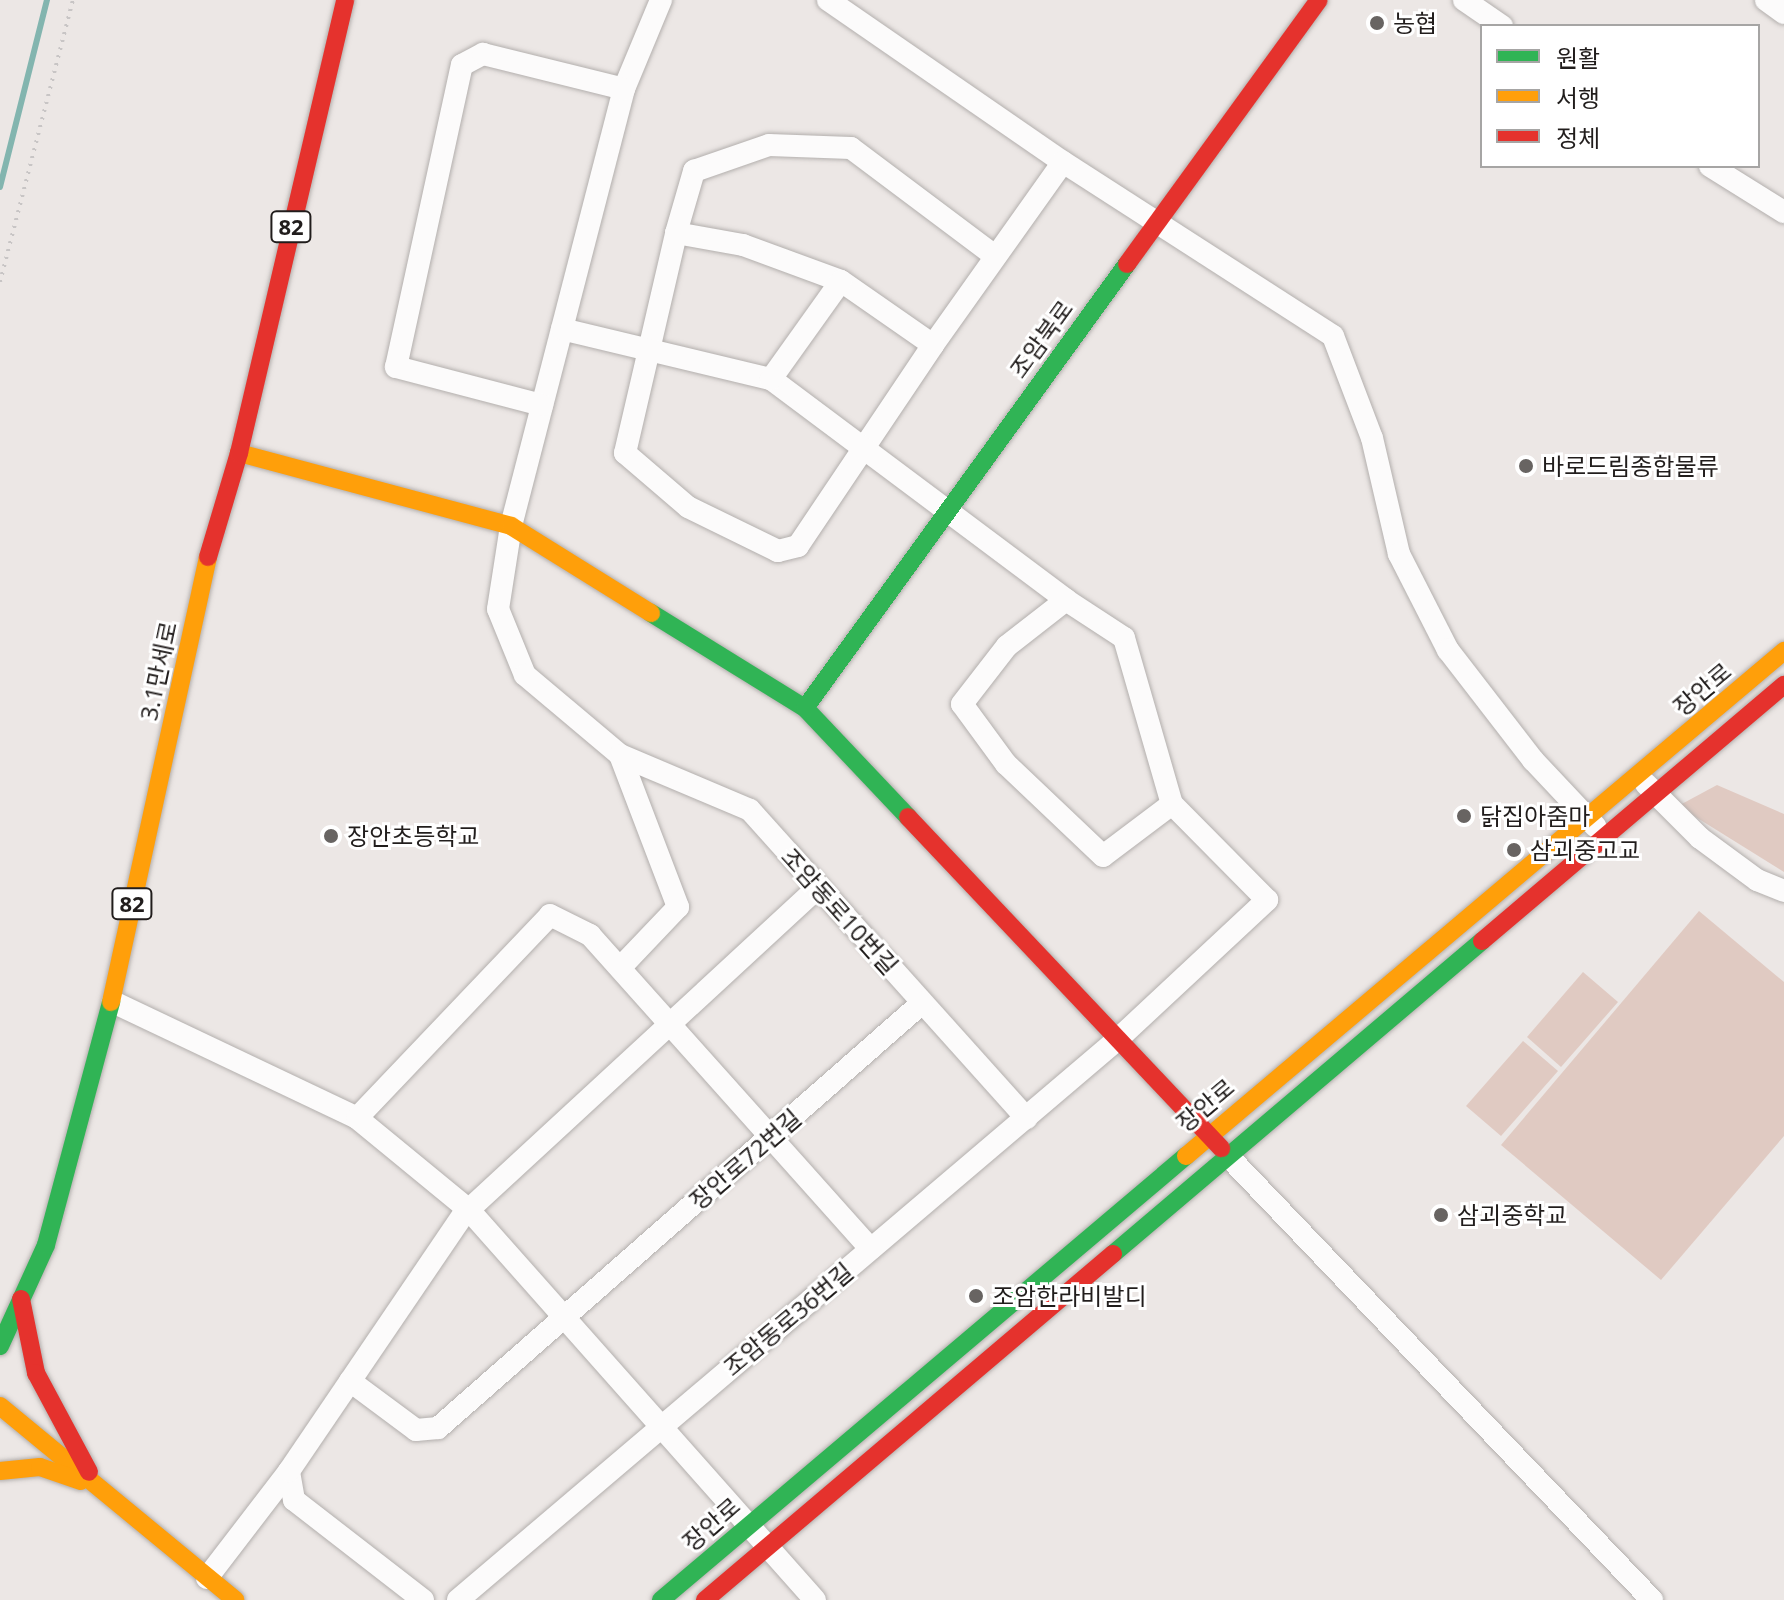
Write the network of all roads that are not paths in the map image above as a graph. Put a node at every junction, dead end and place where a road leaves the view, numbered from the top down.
1 (345, 0) edge
2 (661, 0) edge
3 (828, 0) edge
4 (1319, 0) edge
5 (1464, 0) edge
6 (1766, 0) edge
7 (1784, 13) edge
8 (1499, 24) edge
9 (624, 89) junction
10 (1063, 162) junction
11 (1713, 168) edge
12 (1784, 212) edge
13 (1156, 220) junction
14 (676, 233) junction
15 (995, 256) junction
16 (841, 281) junction
17 (562, 329) junction
18 (933, 345) junction
19 (650, 352) junction
20 (771, 379) junction
21 (542, 405) junction
22 (862, 447) junction
23 (239, 453) junction
24 (948, 510) junction
25 (511, 526) junction
26 (1066, 600) junction
27 (1784, 651) edge
28 (1784, 685) edge
29 (805, 708) junction
30 (620, 755) junction
31 (1637, 774) junction
32 (1655, 794) junction
33 (1172, 804) junction
34 (1587, 817) junction
35 (1605, 836) junction
36 (818, 887) junction
37 (1784, 891) edge
38 (620, 968) junction
39 (113, 1002) junction
40 (922, 1003) junction
41 (668, 1021) junction
42 (1118, 1039) junction
43 (357, 1118) junction
44 (1026, 1118) junction
45 (1207, 1134) junction
46 (771, 1136) junction
47 (1228, 1156) junction
48 (469, 1210) junction
49 (871, 1249) junction
50 (21, 1299) junction
51 (567, 1315) junction
52 (0, 1346) edge
53 (350, 1381) junction
54 (0, 1406) edge
55 (663, 1426) junction
56 (0, 1471) edge
57 (289, 1471) junction
58 (96, 1485) junction
59 (749, 1522) junction
60 (769, 1544) junction
61 (207, 1578) junction
62 (235, 1600) edge
63 (423, 1600) edge
64 (458, 1600) edge
65 (661, 1600) edge
66 (705, 1600) edge
67 (815, 1600) edge
68 (1652, 1600) edge

1 - 23 street, 3.1만세로 / 82
2 - 9 street, 조암동로10번길
3 - 10 street
4 - 13 street, 조암북로
5 - 8 street
6 - 7 street
9 - 17 street, 조암동로10번길
9 - 21 street
10 - 13 street
10 - 15 street
11 - 12 street
13 - 24 street, 조암북로
13 - 34 street
14 - 15 street
14 - 16 street
14 - 19 street
15 - 18 street
16 - 18 street
16 - 20 street
17 - 19 street
17 - 21 street, 조암동로10번길
18 - 22 street
19 - 20 street
19 - 22 street
20 - 22 street
21 - 25 street, 조암동로10번길
22 - 24 street
23 - 25 street
23 - 39 street, 3.1만세로 / 82
24 - 26 street
24 - 29 street, 조암북로
25 - 29 street
25 - 30 street, 조암동로10번길
26 - 33 street
26 - 33 street
27 - 31 street, 장안로
28 - 32 street, 장안로
29 - 42 street
30 - 36 street, 조암동로10번길
30 - 38 street, 조암동로10번길
31 - 32 street
31 - 34 street, 장안로
32 - 35 street, 장안로
32 - 37 street
33 - 42 street, 조암동로36번길
34 - 35 street
34 - 45 street, 장안로
35 - 47 street, 장안로
36 - 40 street, 조암동로10번길
36 - 41 street
38 - 41 street
38 - 43 street
39 - 43 street
39 - 50 street, 3.1만세로 / 82
40 - 44 street, 조암동로10번길
40 - 46 street, 장안로72번길
41 - 46 street
41 - 48 street
42 - 44 street, 조암동로36번길
42 - 45 street
43 - 48 street
44 - 49 street, 조암동로36번길
45 - 47 street
45 - 59 street, 장안로
46 - 49 street
46 - 51 street, 장안로72번길
47 - 60 street, 장안로
47 - 68 street
48 - 51 street
48 - 53 street
49 - 55 street, 조암동로36번길
50 - 52 street, 3.1만세로 / 82
50 - 58 street
51 - 53 street, 장안로72번길
51 - 55 street
53 - 57 street
54 - 58 street
55 - 59 street
55 - 64 street, 조암동로36번길
56 - 58 street
57 - 61 street
57 - 63 street
58 - 61 street
59 - 60 street
59 - 65 street, 장안로
60 - 66 street, 장안로
60 - 67 street
61 - 62 street

